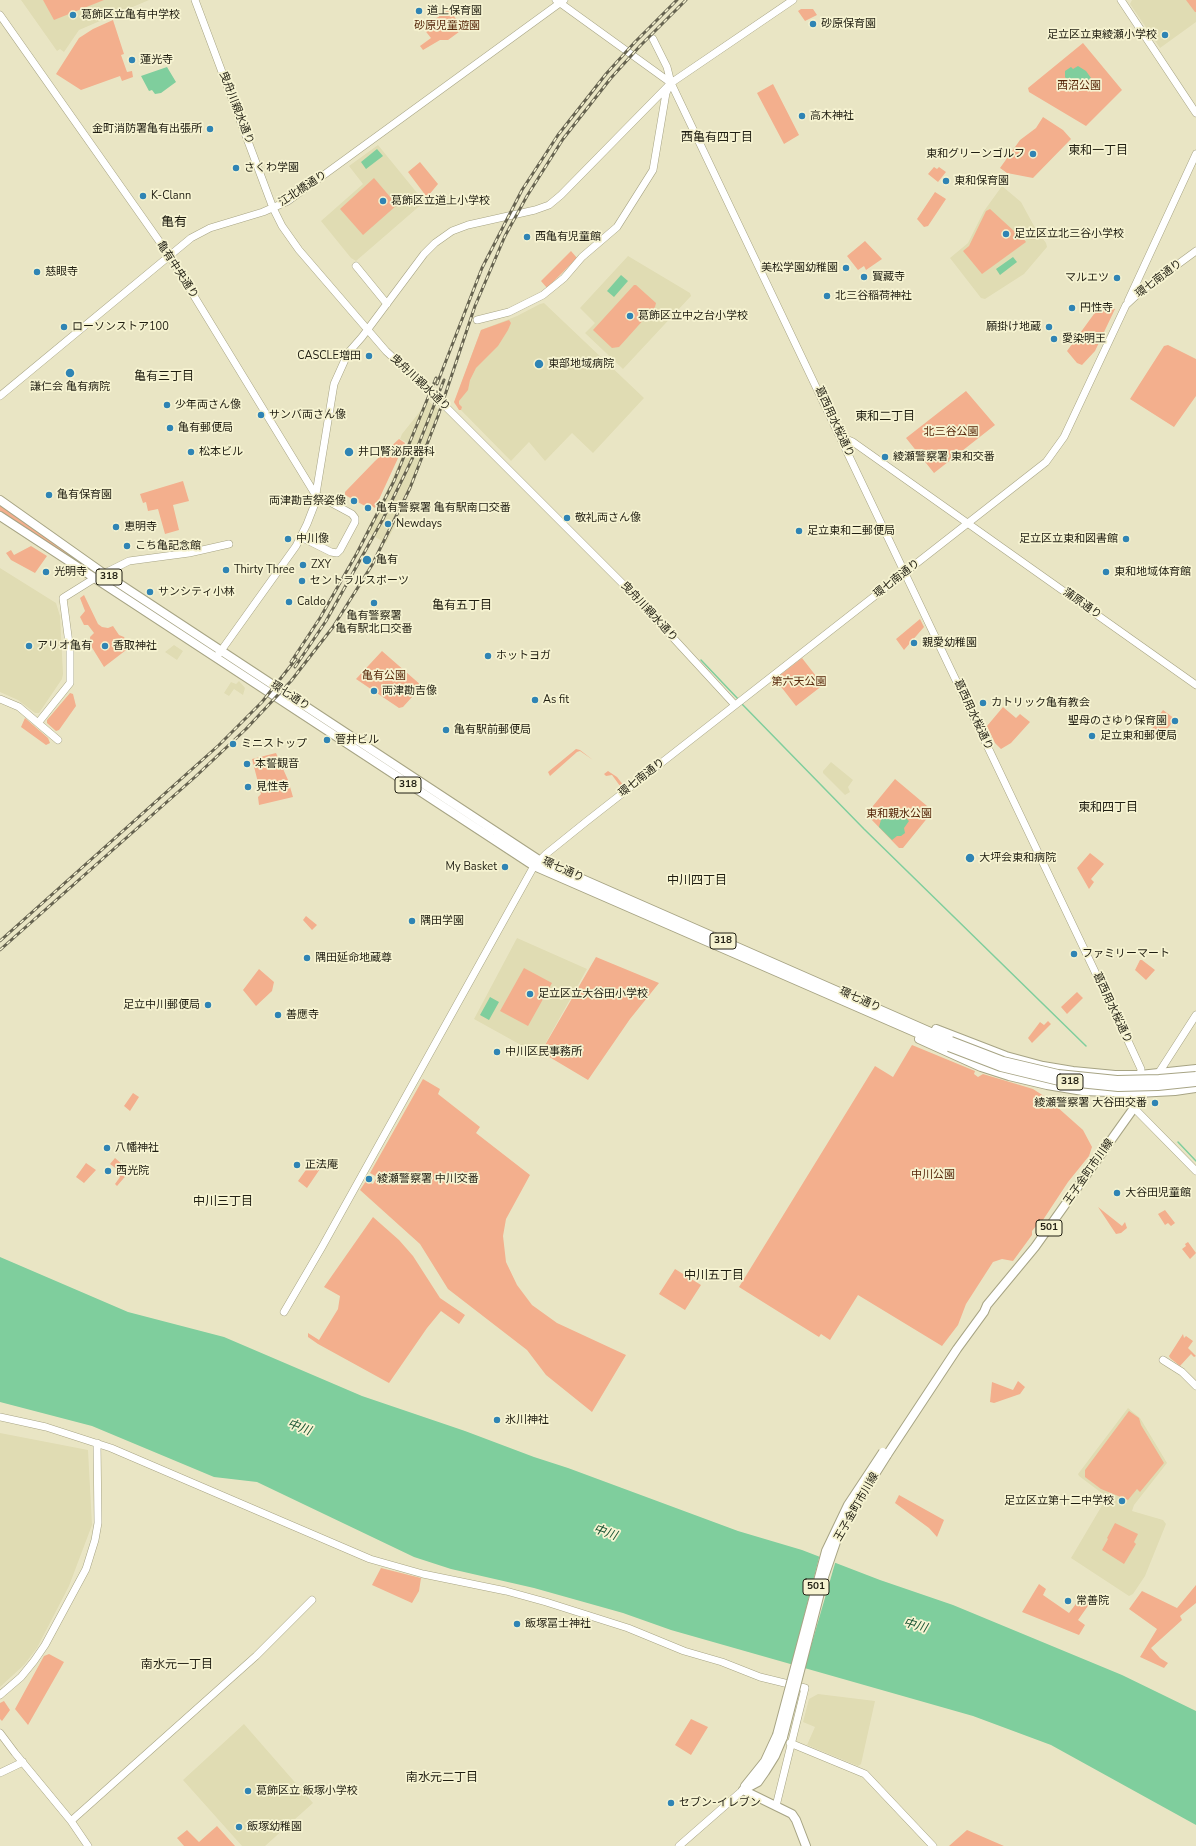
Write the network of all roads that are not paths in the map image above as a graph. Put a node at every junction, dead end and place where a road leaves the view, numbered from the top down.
1 (195, 0) edge
2 (793, 0) edge
3 (560, 1) edge
4 (1124, 1) edge
5 (0, 15) edge
6 (653, 39) dead end
7 (671, 83) junction
8 (1196, 113) edge
9 (1196, 154) edge
10 (274, 208) junction
11 (1196, 251) edge
12 (168, 255) junction
13 (356, 266) dead end
14 (387, 304) junction
15 (1126, 305) junction
16 (477, 320) dead end
17 (367, 330) junction
18 (0, 396) edge
19 (841, 437) junction
20 (315, 494) junction
21 (0, 500) edge
22 (0, 516) edge
23 (968, 524) junction
24 (300, 537) junction
25 (229, 544) dead end
26 (905, 572) junction
27 (104, 573) junction
28 (95, 578) junction
29 (219, 654) junction
30 (1196, 685) edge
31 (0, 699) edge
32 (735, 705) junction
33 (38, 722) junction
34 (58, 740) dead end
35 (537, 863) junction
36 (1196, 1015) edge
37 (903, 1024) junction
38 (950, 1044) junction
39 (1196, 1069) edge
40 (1158, 1074) junction
41 (1140, 1075) junction
42 (1196, 1076) edge
43 (1196, 1082) edge
44 (1196, 1088) edge
45 (1116, 1093) junction
46 (1141, 1093) junction
47 (1134, 1108) junction
48 (1196, 1171) edge
49 (284, 1312) dead end
50 (1162, 1360) dead end
51 (1196, 1386) edge
52 (0, 1417) edge
53 (97, 1442) junction
54 (312, 1600) dead end
55 (0, 1695) edge
56 (0, 1733) edge
57 (790, 1743) junction
58 (22, 1762) junction
59 (0, 1773) edge
60 (742, 1790) junction
61 (776, 1806) junction
62 (71, 1821) junction
63 (88, 1846) edge
64 (679, 1846) edge
65 (806, 1846) edge
66 (933, 1846) edge

1 - 10 street, 曳舟川親水通り
2 - 7 street
3 - 7 street
3 - 10 street, 江北橋通り
4 - 8 street
5 - 12 street, 亀有中央通り
6 - 7 street, 葛西用水桜通り
7 - 14 street
7 - 16 street
7 - 19 street, 葛西用水桜通り
9 - 15 street
10 - 12 street, 江北橋通り
10 - 17 street, 曳舟川親水通り
11 - 15 street, 環七南通り
12 - 18 street, 江北橋通り
12 - 20 street, 亀有中央通り
13 - 14 street
14 - 17 street
15 - 23 street, 環七南通り
17 - 20 street
17 - 32 street, 曳舟川親水通り
19 - 23 street, 蒲原通り
19 - 26 street, 葛西用水桜通り
20 - 24 street
20 - 24 street
21 - 27 main road, 環七通り / 318
22 - 28 main road, 環七通り / 318
23 - 26 street, 環七南通り
23 - 30 street, 蒲原通り
24 - 29 street
25 - 27 street
26 - 32 street, 環七南通り
26 - 41 street, 葛西用水桜通り
27 - 28 street
27 - 29 main road, 環七通り / 318
28 - 29 main road, 環七通り / 318
28 - 33 street
29 - 35 main road, 環七通り / 318
31 - 33 street
32 - 35 street, 環七南通り
33 - 34 street
35 - 37 main road, 環七通り / 318
35 - 49 street
36 - 40 street
37 - 38 main road, 環七通り / 318
37 - 41 main road, 318
37 - 45 main road, 318
38 - 42 main road, 環七通り / 318, bridge
38 - 43 main road, 環七通り / 318, bridge
39 - 40 main road, 318
40 - 41 main road, 318
40 - 46 main road, 王子金町市川線 / 501
41 - 46 street, 葛西用水桜通り
44 - 46 main road, 318
45 - 46 main road, 318
45 - 47 main road
46 - 47 main road, 王子金町市川線 / 501
47 - 48 street
47 - 60 main road, 王子金町市川線 / 501, bridge
50 - 51 street
52 - 53 street
53 - 55 street
53 - 57 street
54 - 62 street
56 - 58 street
57 - 61 street
57 - 66 street
58 - 59 street
58 - 62 street
60 - 61 main road
60 - 64 street
61 - 65 main road
62 - 63 street

